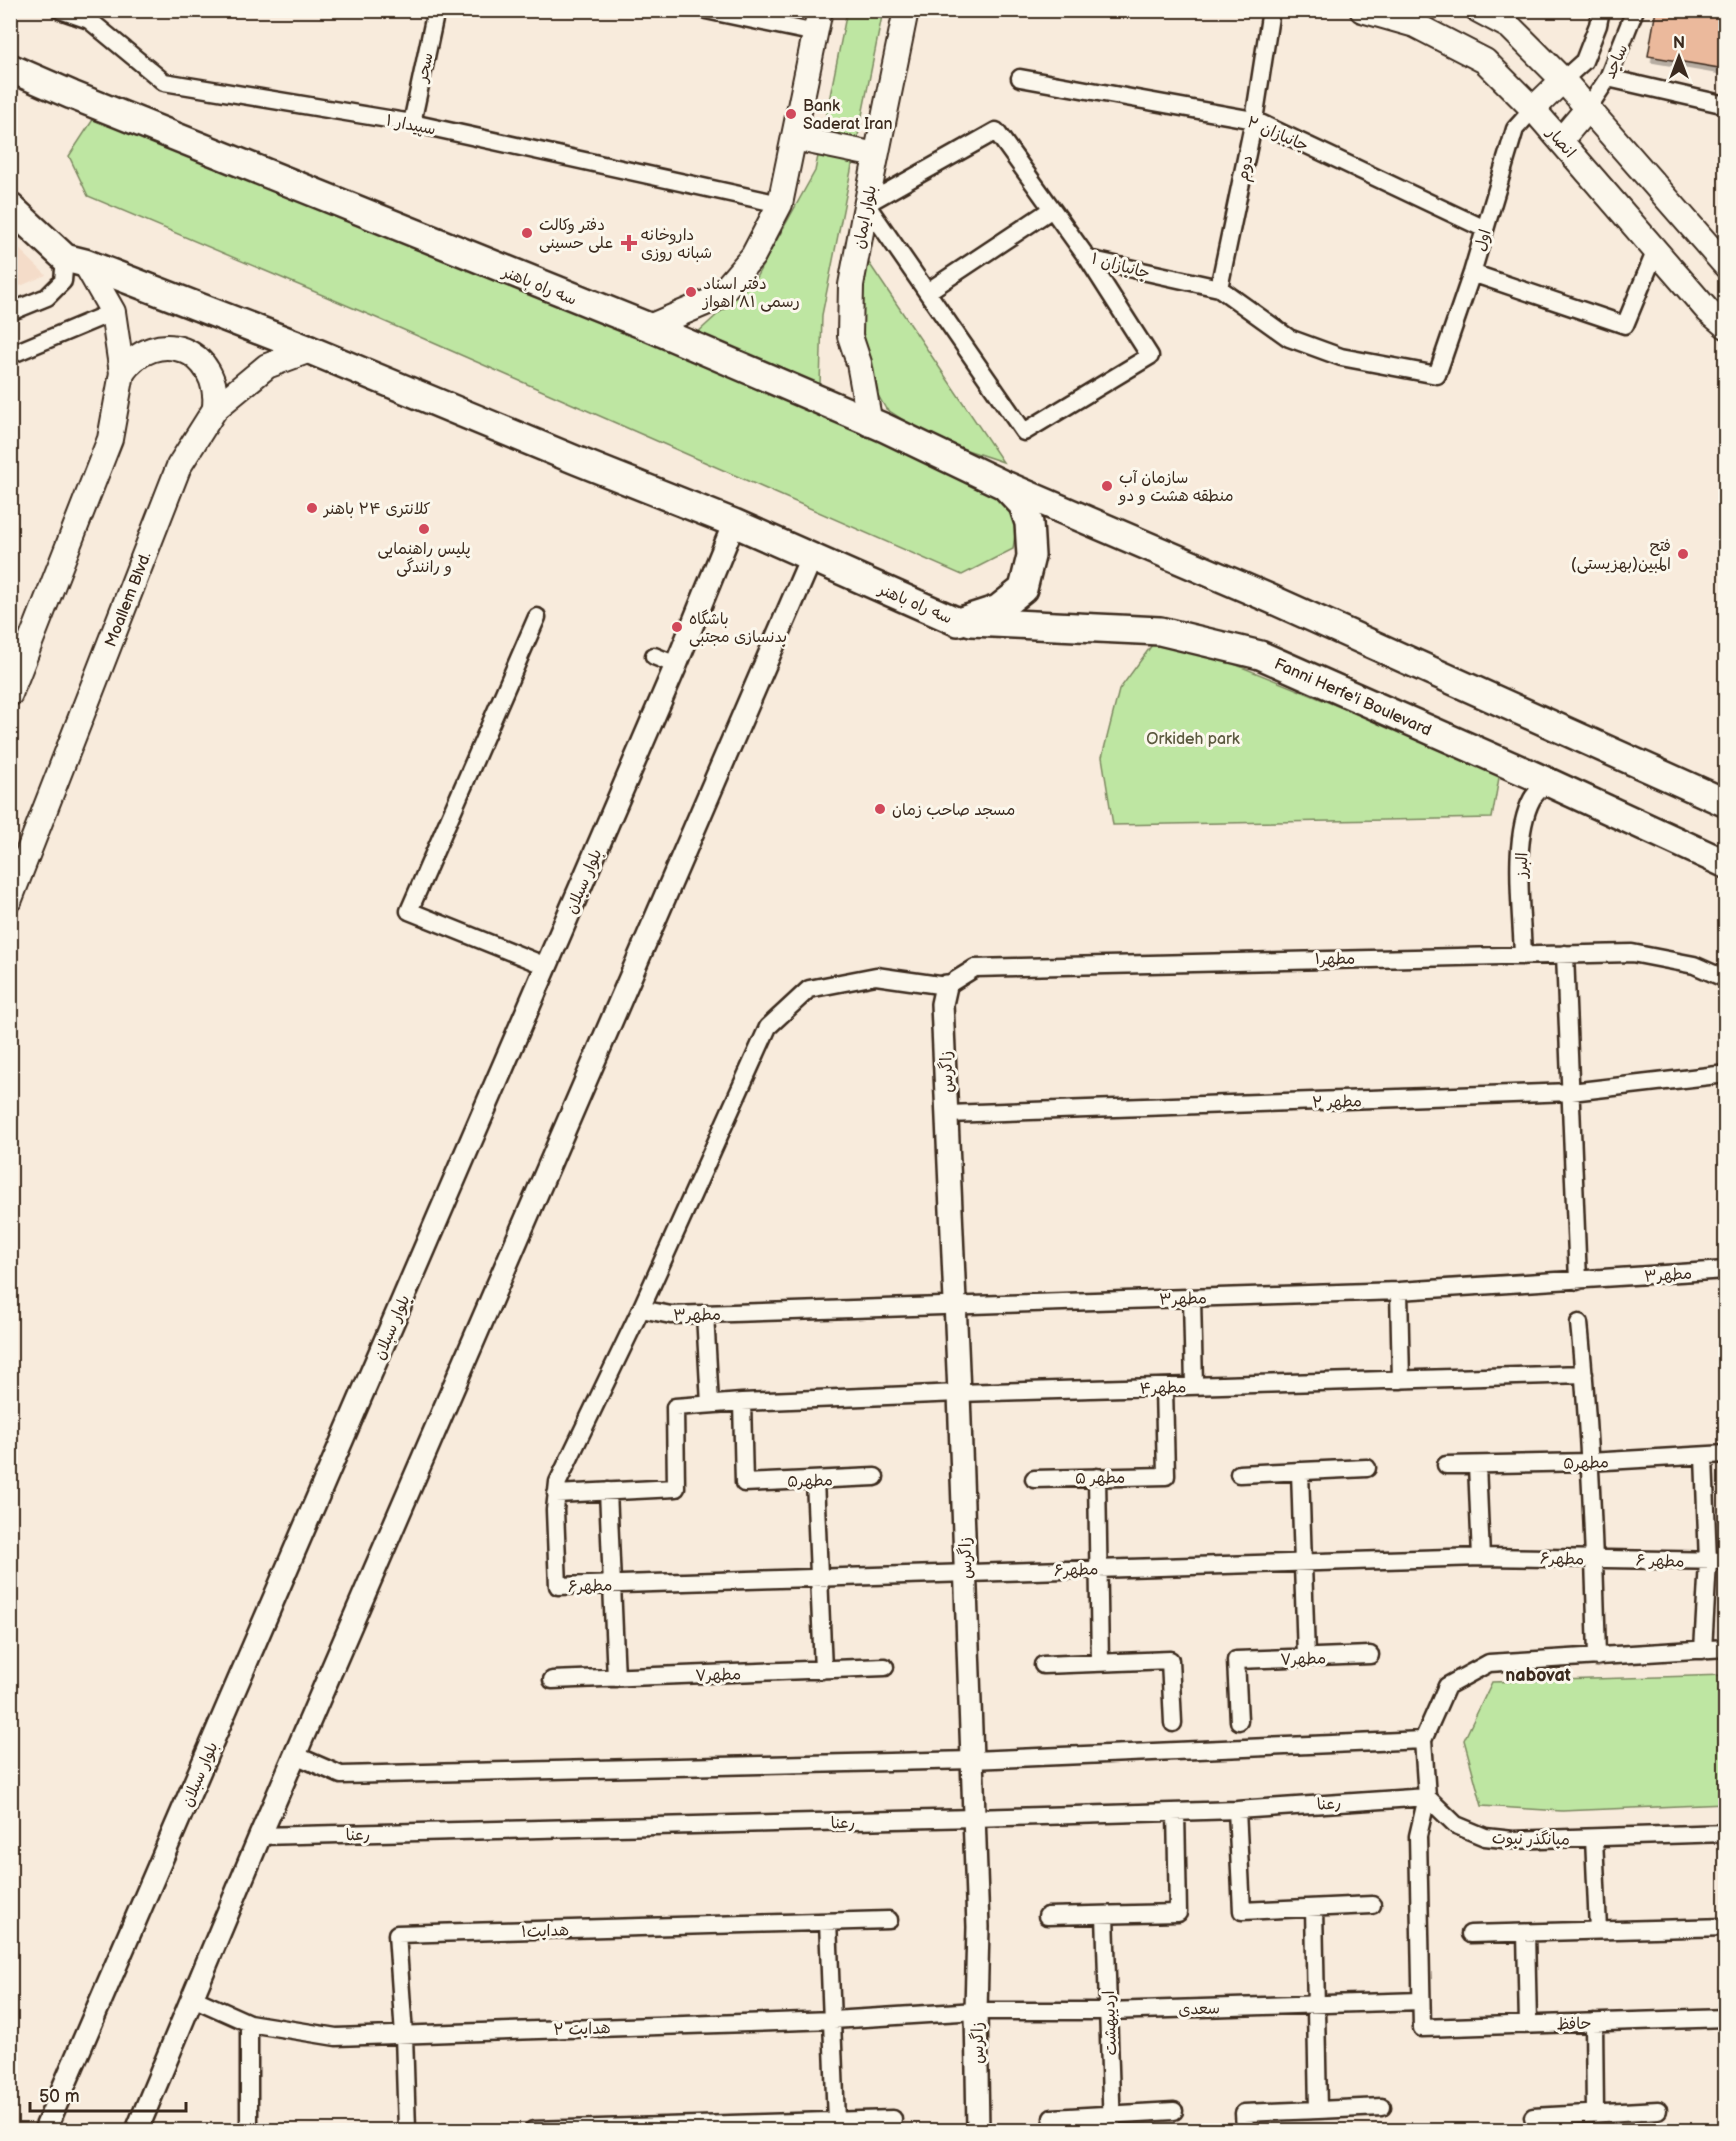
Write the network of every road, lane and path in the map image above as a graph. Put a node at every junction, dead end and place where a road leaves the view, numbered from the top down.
1 (60, 10) edge
2 (436, 10) edge
3 (706, 10) edge
4 (906, 10) edge
5 (1271, 10) edge
6 (1362, 10) edge
7 (1478, 10) edge
8 (1601, 10) edge
9 (1635, 10) edge
10 (90, 15) edge
11 (818, 22) edge
12 (10, 68) edge
13 (1020, 78) dead end
14 (1608, 78) junction
15 (1563, 80) junction
16 (1725, 105) edge
17 (1588, 108) junction
18 (1533, 109) junction
19 (1254, 120) junction
20 (412, 123) junction
21 (794, 138) junction
22 (1561, 140) junction
23 (876, 155) junction
24 (780, 204) junction
25 (866, 204) junction
26 (12, 208) edge
27 (1052, 209) junction
28 (1485, 229) junction
29 (1656, 250) junction
30 (1088, 259) junction
31 (75, 260) junction
32 (1725, 266) edge
33 (1472, 273) junction
34 (1219, 288) junction
35 (927, 292) junction
36 (10, 312) edge
37 (113, 312) junction
38 (1725, 326) edge
39 (649, 327) junction
40 (310, 351) junction
41 (10, 355) edge
42 (122, 373) junction
43 (1437, 375) joint
44 (215, 409) junction
45 (870, 424) junction
46 (1004, 485) junction
47 (734, 523) junction
48 (811, 558) junction
49 (537, 617) dead end
50 (958, 622) junction
51 (654, 657) dead end
52 (676, 665) junction
53 (10, 694) edge
54 (1548, 782) junction
55 (1725, 802) edge
56 (1725, 864) edge
57 (10, 899) edge
58 (1565, 954) junction
59 (1523, 956) junction
60 (546, 966) junction
61 (1725, 978) edge
62 (946, 986) junction
63 (1725, 1074) edge
64 (1571, 1092) junction
65 (948, 1114) junction
66 (1725, 1270) edge
67 (1578, 1281) junction
68 (1399, 1291) junction
69 (1192, 1298) junction
70 (956, 1306) junction
71 (640, 1309) junction
72 (705, 1314) junction
73 (1579, 1323) dead end
74 (1584, 1374) junction
75 (1401, 1380) junction
76 (1194, 1386) junction
77 (1164, 1387) junction
78 (960, 1393) junction
79 (742, 1402) junction
80 (710, 1404) junction
81 (1725, 1454) edge
82 (1704, 1456) junction
83 (1589, 1462) junction
84 (1446, 1465) dead end
85 (1477, 1465) junction
86 (1367, 1468) dead end
87 (1300, 1471) junction
88 (1239, 1474) dead end
89 (875, 1477) dead end
90 (1097, 1477) junction
91 (1034, 1479) dead end
92 (815, 1480) junction
93 (608, 1491) junction
94 (556, 1494) junction
95 (1480, 1557) junction
96 (1594, 1559) junction
97 (1725, 1561) edge
98 (1303, 1562) junction
99 (1708, 1562) junction
100 (1099, 1569) junction
101 (966, 1573) junction
102 (820, 1578) junction
103 (612, 1584) junction
104 (1725, 1648) edge
105 (1703, 1650) junction
106 (1370, 1656) dead end
107 (1306, 1657) junction
108 (1597, 1657) junction
109 (1100, 1662) junction
110 (1043, 1665) dead end
111 (885, 1667) dead end
112 (823, 1670) junction
113 (616, 1678) junction
114 (552, 1680) dead end
115 (1239, 1721) dead end
116 (1173, 1723) dead end
117 (1423, 1740) junction
118 (295, 1755) junction
119 (972, 1760) junction
120 (1427, 1797) junction
121 (1237, 1810) junction
122 (1176, 1812) junction
123 (974, 1818) junction
124 (1725, 1833) edge
125 (260, 1836) junction
126 (1594, 1838) junction
127 (1372, 1905) dead end
128 (1314, 1908) junction
129 (1105, 1915) junction
130 (1047, 1916) dead end
131 (889, 1920) dead end
132 (828, 1922) junction
133 (1725, 1927) edge
134 (1598, 1930) junction
135 (1526, 1933) junction
136 (1470, 1934) dead end
137 (193, 1998) junction
138 (1421, 2001) junction
139 (1316, 2005) junction
140 (1108, 2011) junction
141 (976, 2012) junction
142 (1725, 2018) edge
143 (832, 2020) junction
144 (1594, 2022) junction
145 (249, 2023) junction
146 (1528, 2025) junction
147 (404, 2035) junction
148 (1382, 2107) dead end
149 (1318, 2110) junction
150 (1658, 2110) dead end
151 (1174, 2111) dead end
152 (1595, 2114) junction
153 (1533, 2117) dead end
154 (1052, 2118) dead end
155 (893, 2119) dead end
156 (836, 2121) junction
157 (1112, 2123) edge
158 (702, 2128) edge
159 (45, 2130) edge
160 (137, 2130) edge
161 (249, 2130) edge
162 (407, 2130) edge
163 (533, 2130) edge
164 (978, 2130) edge
165 (1245, 2130) edge

1 - 10 street, سپیدار ۱
2 - 20 street, سحر
3 - 11 street
4 - 23 main road, بلوار ایمان
5 - 19 street, دوم
6 - 18 main road, انصار
7 - 15 main road
8 - 15 street, ساجد
9 - 14 street, ساجد
10 - 20 street, سپیدار ۱
11 - 21 main road
12 - 39 main road, سه راه باهنر
13 - 19 street, جانبازان ۲
14 - 16 street
14 - 17 street, ساجد
15 - 17 main road
15 - 18 main road
17 - 22 main road
17 - 32 main road
18 - 22 main road, انصار
18 - 28 street, اول
19 - 28 street, جانبازان ۲
19 - 34 street, دوم
20 - 24 street, سپیدار ۱
21 - 23 main road
21 - 24 main road
22 - 29 main road, انصار
23 - 25 main road, بلوار ایمان
24 - 39 main road
25 - 27 street, جانبازان ۱
25 - 35 street
25 - 45 main road, بلوار ایمان
26 - 31 main road, سه راه باهنر
27 - 30 street, جانبازان ۱
27 - 35 street
28 - 33 street, اول
29 - 33 street
29 - 38 main road, انصار
30 - 34 street, جانبازان ۱
30 - 35 street
31 - 36 street
31 - 37 main road
31 - 40 main road, سه راه باهنر
33 - 43 street, اول
34 - 43 street, جانبازان ۱
37 - 41 street
37 - 42 main road
39 - 45 main road, سه راه باهنر
40 - 44 main road, Moallem Blvd.
40 - 47 main road, سه راه باهنر
42 - 44 main road
42 - 53 main road
44 - 57 main road, Moallem Blvd.
45 - 46 main road, سه راه باهنر
46 - 50 main road, سه راه باهنر
46 - 55 main road
47 - 48 main road, سه راه باهنر
47 - 52 street, بلوار سبلان
48 - 50 main road, سه راه باهنر
48 - 118 street
49 - 60 street
50 - 54 main road, Fanni Herfe'i Boulevard
51 - 52 street
52 - 60 street, بلوار سبلان
54 - 56 main road, Fanni Herfe'i Boulevard
54 - 59 street, البرز
58 - 59 street, مطهر۱
58 - 61 street, مطهر۱
58 - 64 street
59 - 62 street, مطهر۱
60 - 159 street, بلوار سبلان
62 - 65 street, زاگرس
62 - 71 street
63 - 64 street, مطهر ۲
64 - 65 street, مطهر ۲
64 - 67 street
65 - 70 street, زاگرس
66 - 67 street, مطهر۳
67 - 68 street, مطهر۳
68 - 69 street, مطهر۳
68 - 75 street
69 - 70 street, مطهر۳
69 - 76 street
70 - 72 street, مطهر۳
70 - 78 street, زاگرس
71 - 72 street, مطهر۳
71 - 94 street
72 - 80 street
73 - 74 street
74 - 75 street, مطهر۴
74 - 83 street
75 - 76 street, مطهر۴
76 - 77 street, مطهر۴
77 - 78 street, مطهر۴
77 - 90 street, مطهر ۵
78 - 79 street, مطهر۴
78 - 101 street, زاگرس
79 - 80 street, مطهر۴
79 - 92 street, مطهر۵
80 - 93 street, مطهر۴
81 - 82 street, مطهر۵
82 - 83 street, مطهر۵
82 - 99 street
83 - 85 street, مطهر۵
83 - 96 street
84 - 85 street, مطهر۵
85 - 95 street
86 - 87 street
87 - 88 street
87 - 98 street
89 - 92 street, مطهر۵
90 - 91 street, مطهر ۵
90 - 100 street
92 - 102 street
93 - 94 street
93 - 103 street
94 - 103 street, مطهر۶
95 - 96 street, مطهر۶
95 - 98 street, مطهر۶
96 - 99 street, مطهر ۶
96 - 108 street
97 - 99 street, مطهر ۶
98 - 100 street, مطهر۶
98 - 107 street
99 - 105 street
100 - 101 street, مطهر۶
100 - 109 street
101 - 102 street, مطهر۶
101 - 119 street, زاگرس
102 - 103 street, مطهر۶
102 - 112 street
103 - 113 street
104 - 105 street
105 - 108 street
106 - 107 street, مطهر۷
107 - 115 street, مطهر۷
108 - 117 street
109 - 110 street
109 - 116 street
111 - 112 street, مطهر۷
112 - 113 street, مطهر۷
113 - 114 street, مطهر۷
117 - 119 street
117 - 120 street
118 - 119 street
118 - 125 street
119 - 123 street, زاگرس
120 - 121 street, رعنا
120 - 126 street, میانگذر نبوت
120 - 138 street
121 - 122 street, رعنا
121 - 128 street
122 - 123 street, رعنا
122 - 129 street
123 - 125 street, رعنا
123 - 141 street, زاگرس
124 - 126 street, میانگذر نبوت
125 - 137 street
126 - 134 street
127 - 128 street
128 - 139 street
129 - 130 street
129 - 140 street, اردیبهشت
131 - 132 street, هدایت۱
132 - 143 street
132 - 147 street, هدایت۱
133 - 134 street
134 - 135 street
135 - 136 street
135 - 146 street
137 - 145 street, هدایت ۲
137 - 160 street
138 - 139 street, سعدی
138 - 146 street, حافظ
139 - 140 street, سعدی
139 - 149 street
140 - 141 street, سعدی
140 - 157 street, اردیبهشت
141 - 143 street, هدایت ۲
141 - 164 street, زاگرس
142 - 144 street, حافظ
143 - 147 street, هدایت ۲
143 - 156 street
144 - 146 street, حافظ
144 - 152 street
145 - 147 street, هدایت ۲
145 - 161 street
147 - 162 street, هدایت۱
148 - 149 street
149 - 165 street
150 - 152 street
151 - 157 street
152 - 153 street
154 - 157 street
155 - 156 street
156 - 158 street
158 - 163 street

